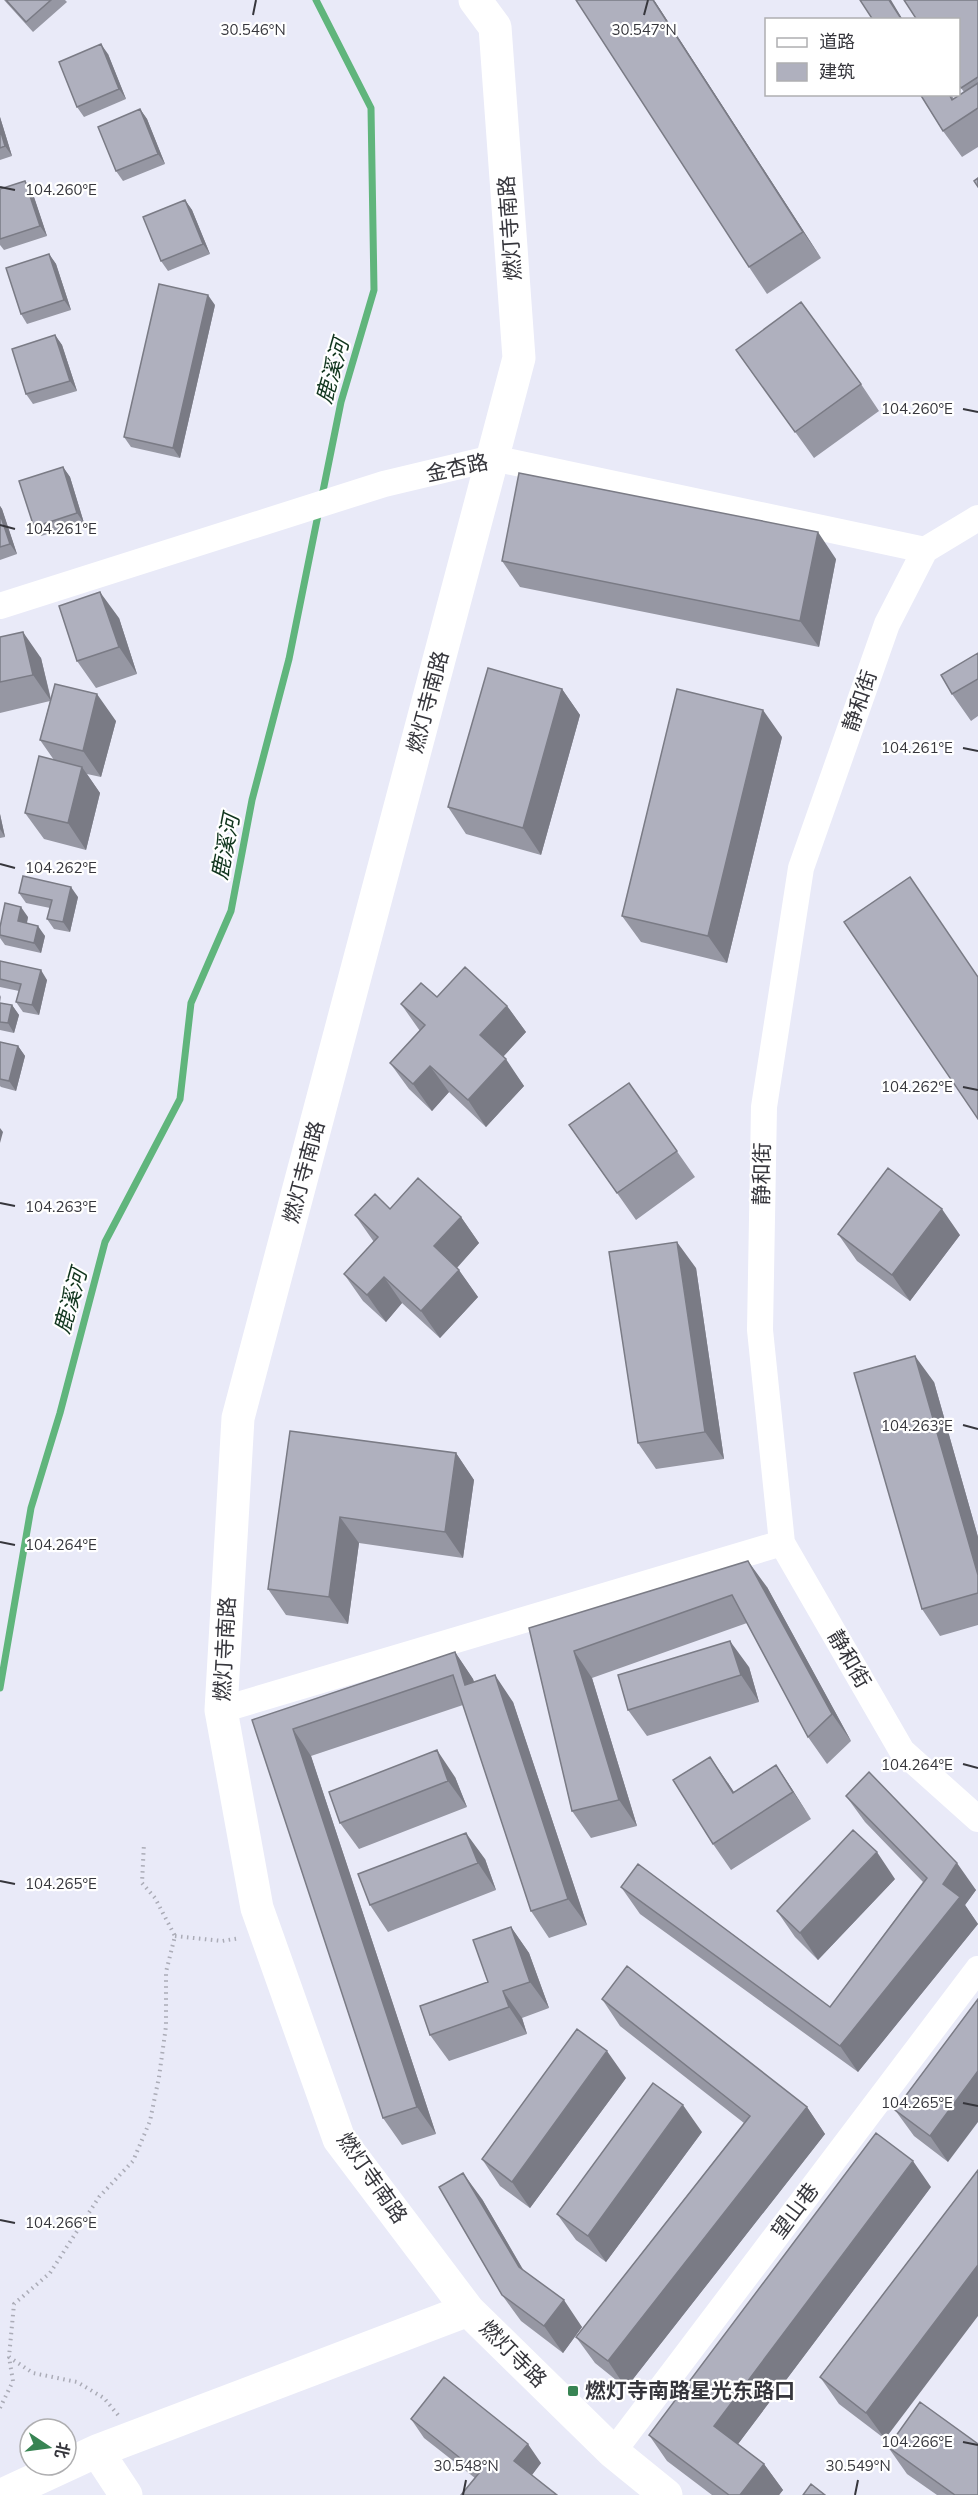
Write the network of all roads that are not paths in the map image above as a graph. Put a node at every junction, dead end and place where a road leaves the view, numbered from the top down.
1 (475, 0) edge
2 (493, 458) junction
3 (978, 518) edge
4 (925, 550) junction
5 (0, 606) edge
6 (782, 1543) junction
7 (221, 1710) junction
8 (978, 1819) edge
9 (978, 1969) edge
10 (468, 2310) junction
11 (97, 2451) junction
12 (613, 2452) junction
13 (2, 2495) edge
14 (126, 2495) edge
15 (666, 2495) edge

1 - 2 street, 燃灯寺南路
2 - 4 street, 金杏路
2 - 5 street, 金杏路
2 - 7 street, 燃灯寺南路
3 - 4 street
4 - 6 street, 静和街
6 - 7 street
6 - 8 street, 静和街
7 - 10 street, 燃灯寺南路
9 - 12 street, 望山巷
10 - 11 street
10 - 12 street, 燃灯寺路
11 - 13 street
11 - 14 street
12 - 15 street, 燃灯寺路

